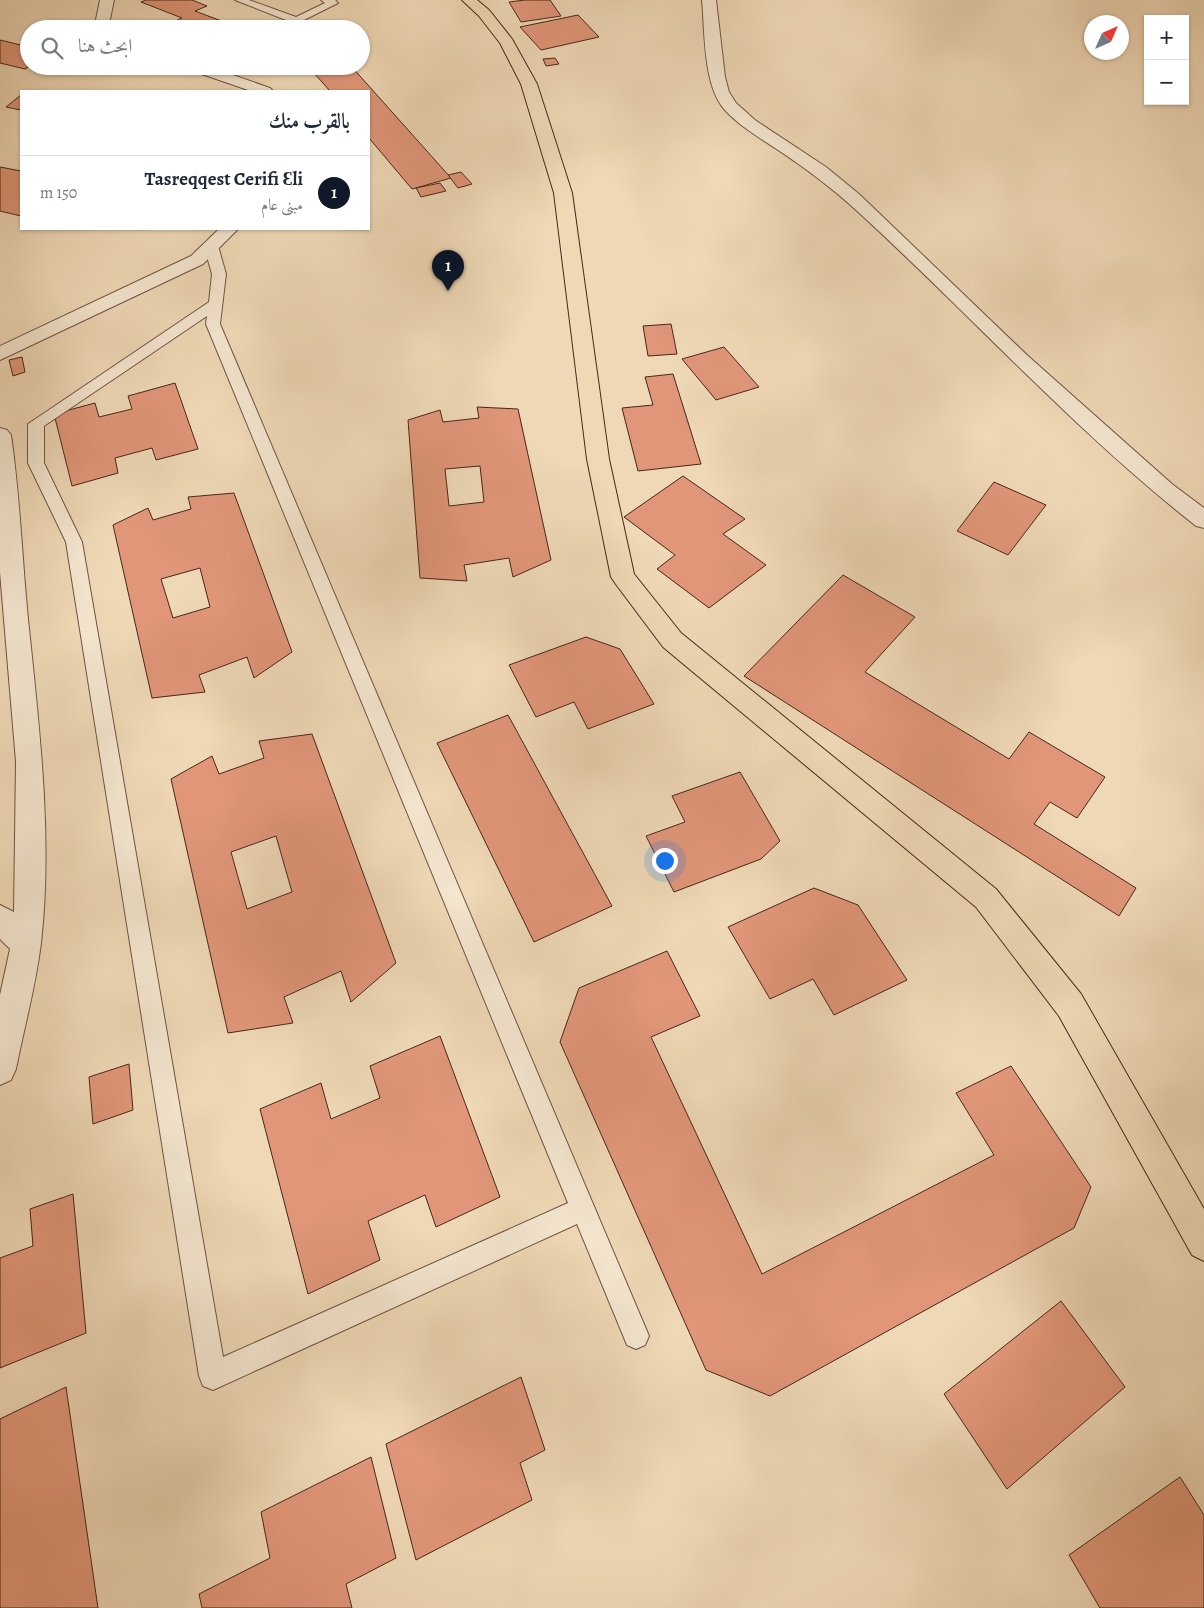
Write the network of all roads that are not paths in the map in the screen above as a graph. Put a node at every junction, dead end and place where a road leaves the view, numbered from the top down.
1 (107, 0) edge
2 (240, 0) edge
3 (326, 0) edge
4 (469, 0) edge
5 (709, 0) edge
6 (103, 20) edge
7 (291, 20) edge
8 (300, 20) edge
9 (218, 75) edge
10 (262, 90) edge
11 (228, 230) edge
12 (211, 246) junction
13 (216, 304) junction
14 (0, 354) edge
15 (0, 435) edge
16 (1204, 520) edge
17 (0, 919) edge
18 (26, 944) junction
19 (0, 1069) edge
20 (582, 1209) junction
21 (1204, 1243) edge
22 (636, 1336) dead end

1 - 6 street
2 - 7 lane
3 - 8 lane
4 - 21 main road
5 - 16 street
9 - 10 street
11 - 12 street
12 - 13 lane
12 - 14 street
13 - 20 lane
13 - 20 lane
15 - 18 street
17 - 18 street
18 - 19 street
20 - 22 lane

